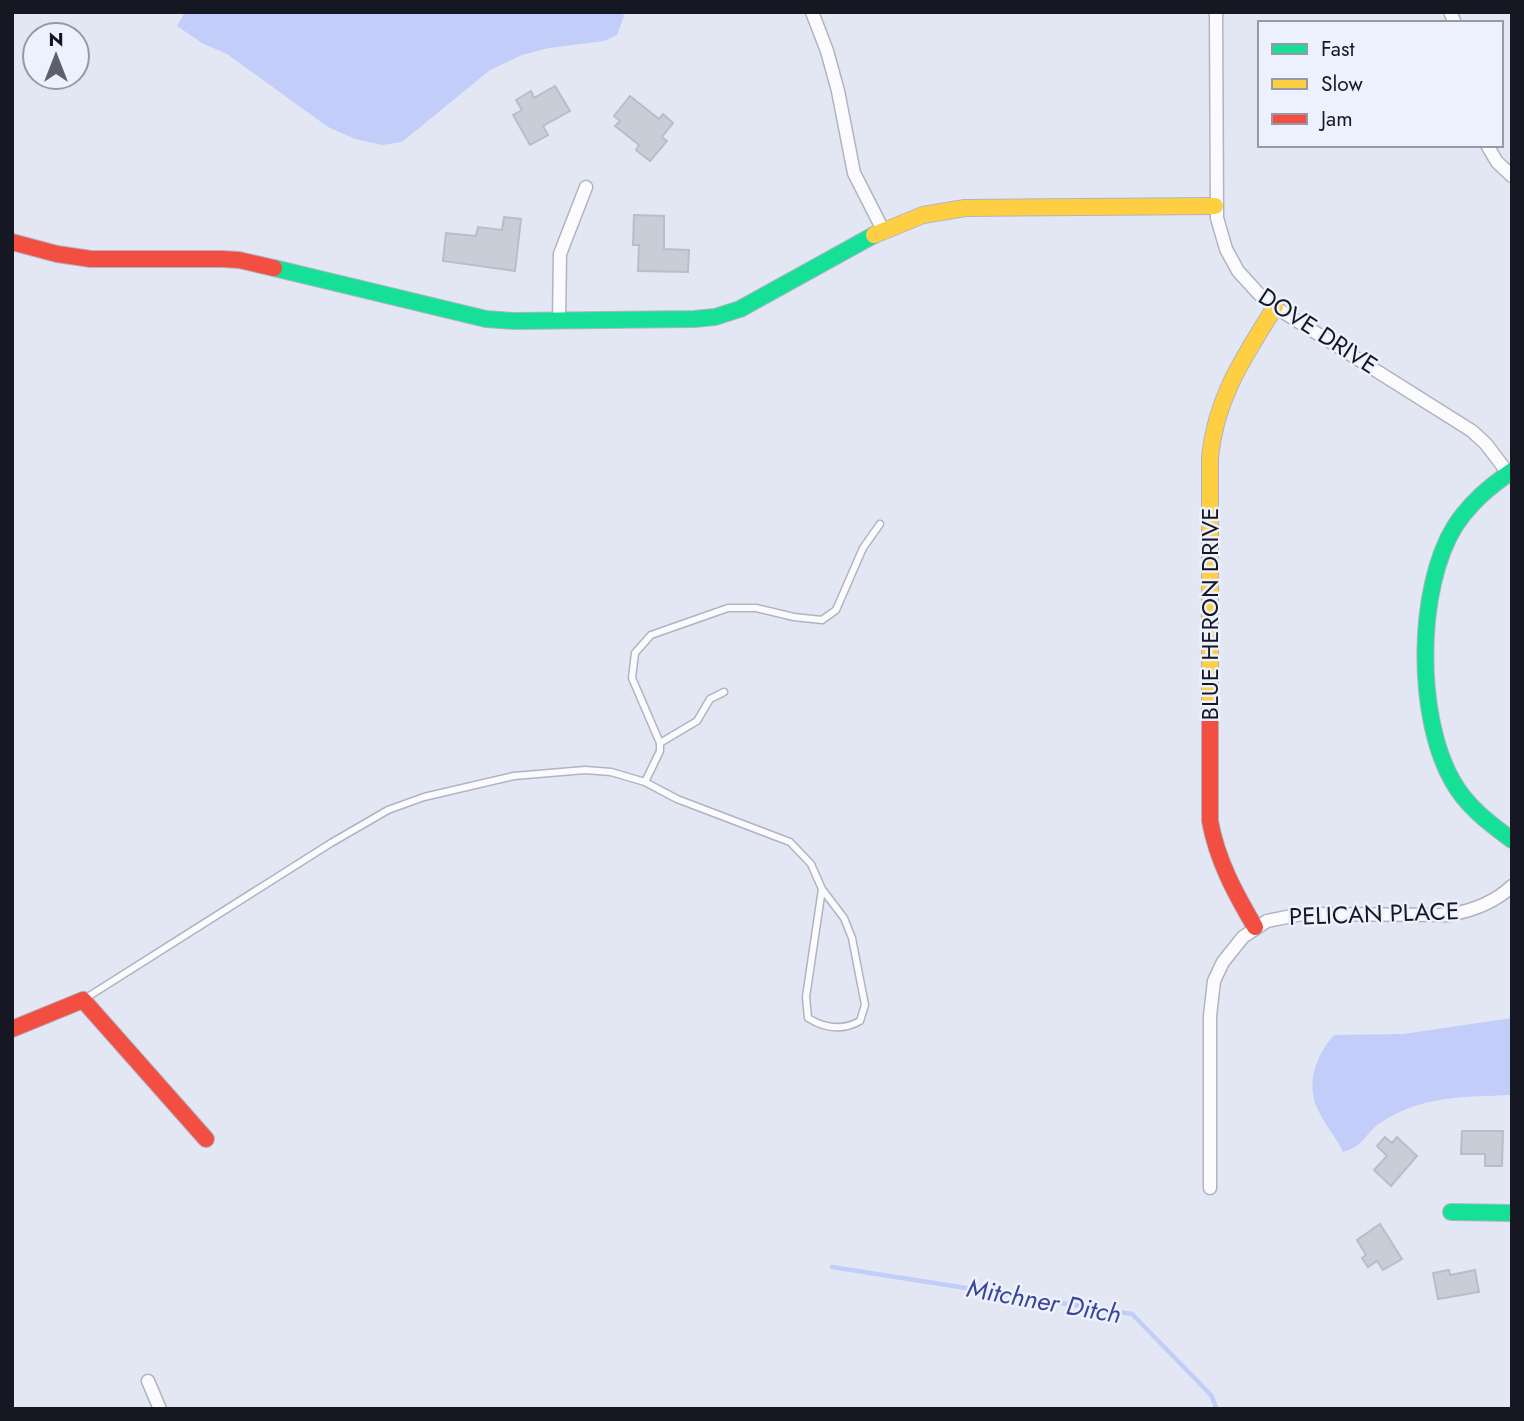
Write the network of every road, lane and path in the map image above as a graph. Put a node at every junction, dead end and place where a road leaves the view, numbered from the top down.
1 (812, 12) edge
2 (1216, 12) edge
3 (1488, 147) edge
4 (1512, 176) edge
5 (586, 187) dead end
6 (1215, 206) junction
7 (883, 230) junction
8 (12, 242) edge
9 (1275, 307) junction
10 (559, 321) junction
11 (1510, 472) edge
12 (880, 524) dead end
13 (724, 692) dead end
14 (660, 743) junction
15 (645, 782) junction
16 (1512, 840) edge
17 (1512, 886) edge
18 (822, 889) junction
19 (1255, 927) junction
20 (83, 1000) junction
21 (12, 1029) edge
22 (206, 1139) dead end
23 (1210, 1188) dead end
24 (1451, 1212) dead end
25 (1512, 1213) edge
26 (148, 1381) dead end
27 (160, 1409) edge

1 - 7 street
2 - 6 street, DOVE DRIVE
3 - 4 street
5 - 10 street
6 - 7 street
6 - 9 street, DOVE DRIVE
7 - 10 street
8 - 10 street
9 - 11 street, DOVE DRIVE
9 - 19 street, BLUE HERON DRIVE
11 - 16 street
12 - 14 lane
13 - 14 lane
14 - 15 lane
15 - 18 lane
15 - 20 lane
17 - 19 street, PELICAN PLACE
18 - 18 lane
19 - 23 street, PELICAN PLACE
20 - 21 street
20 - 22 street
24 - 25 street
26 - 27 street

